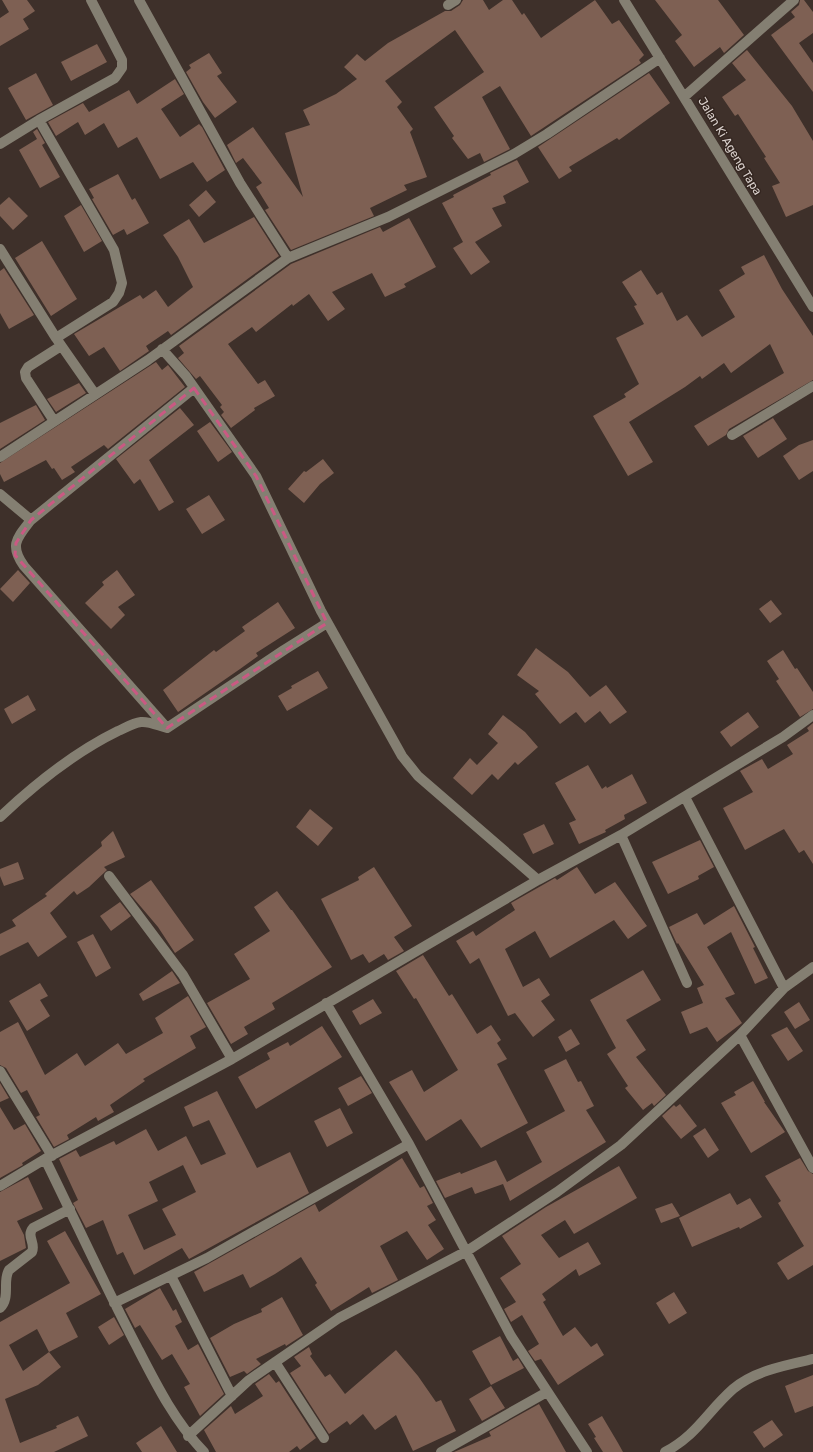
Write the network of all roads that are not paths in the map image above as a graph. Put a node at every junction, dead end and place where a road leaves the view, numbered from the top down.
1 (91, 0) edge
2 (138, 0) edge
3 (624, 0) edge
4 (794, 0) edge
5 (660, 58) junction
6 (685, 96) junction
7 (39, 120) junction
8 (0, 144) edge
9 (0, 249) edge
10 (288, 258) junction
11 (813, 307) edge
12 (58, 342) junction
13 (162, 349) junction
14 (813, 386) edge
15 (194, 388) junction
16 (95, 394) junction
17 (54, 421) junction
18 (732, 435) dead end
19 (0, 457) edge
20 (0, 494) edge
21 (32, 520) junction
22 (328, 623) junction
23 (813, 715) edge
24 (167, 728) junction
25 (684, 797) junction
26 (0, 817) edge
27 (621, 835) junction
28 (109, 876) dead end
29 (538, 880) junction
30 (813, 967) edge
31 (687, 983) dead end
32 (784, 988) junction
33 (326, 1003) junction
34 (740, 1035) junction
35 (232, 1059) junction
36 (0, 1071) edge
37 (409, 1144) junction
38 (48, 1158) junction
39 (813, 1168) edge
40 (0, 1186) edge
41 (70, 1209) junction
42 (467, 1251) junction
43 (171, 1276) junction
44 (114, 1303) junction
45 (0, 1308) edge
46 (813, 1359) edge
47 (275, 1362) junction
48 (547, 1392) junction
49 (232, 1396) junction
50 (188, 1436) junction
51 (324, 1438) dead end
52 (204, 1452) edge
53 (441, 1452) edge
54 (587, 1452) edge
55 (665, 1452) edge

1 - 7 street
2 - 10 street
3 - 5 street, Jalan Ki Ageng Tapa
4 - 6 street
5 - 6 street, Jalan Ki Ageng Tapa
5 - 10 street
6 - 11 street, Jalan Ki Ageng Tapa
7 - 8 street
7 - 12 street
9 - 12 street
10 - 13 street
12 - 16 street
12 - 17 street
13 - 15 street
13 - 16 street
14 - 18 street
15 - 21 street
15 - 22 street
16 - 17 street
17 - 19 street
20 - 21 street
21 - 24 street
22 - 24 street
22 - 29 street
23 - 25 street
24 - 26 street
25 - 27 street
25 - 32 street
27 - 29 street
27 - 31 street
28 - 35 street
29 - 33 street
30 - 32 street
32 - 34 street
33 - 35 street
33 - 37 street
34 - 39 street
34 - 42 street
35 - 38 street
36 - 38 street
37 - 42 street
37 - 43 street
38 - 40 street
38 - 41 street
41 - 44 street
41 - 45 street
42 - 47 street
42 - 48 street
43 - 44 street
43 - 49 street
44 - 50 street
46 - 55 street
47 - 49 street
47 - 51 street
48 - 53 street
48 - 54 street
49 - 50 street
50 - 52 street

